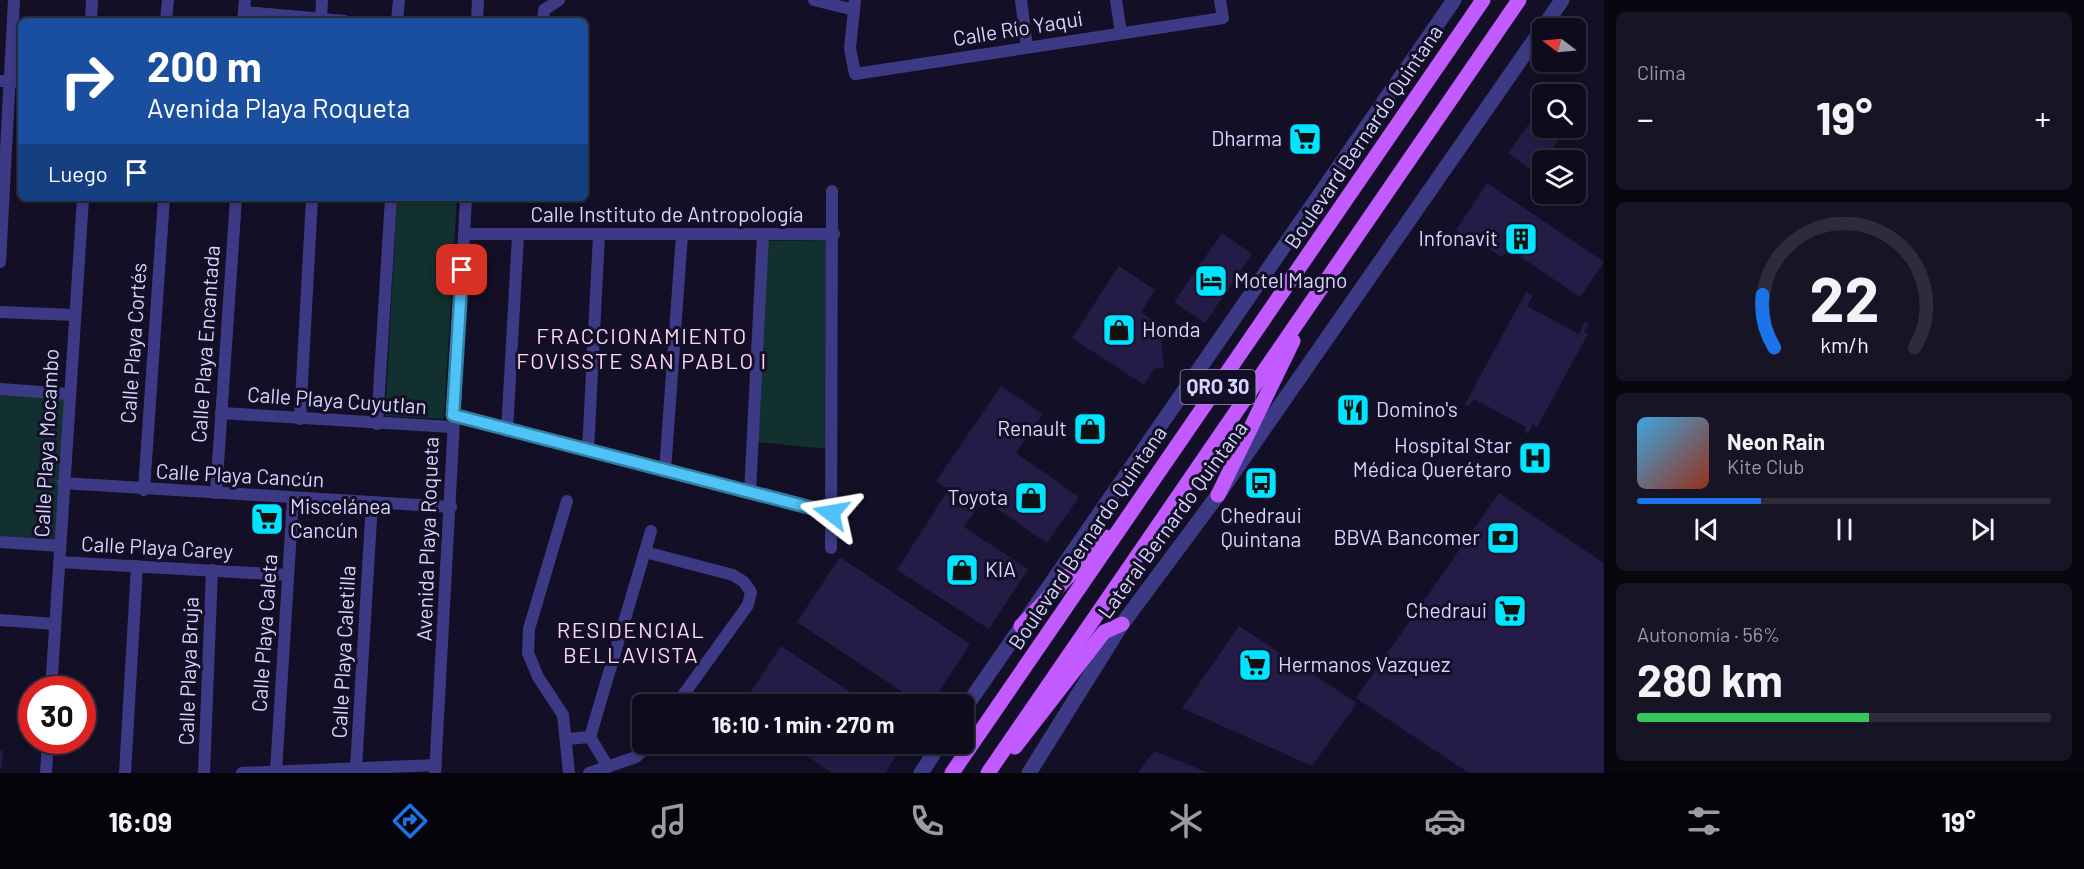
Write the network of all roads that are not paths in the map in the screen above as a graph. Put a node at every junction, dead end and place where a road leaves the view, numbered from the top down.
1 (14, 0) edge
2 (92, 0) edge
3 (168, 0) edge
4 (322, 0) edge
5 (399, 0) edge
6 (478, 0) edge
7 (559, 0) edge
8 (814, 0) edge
9 (1021, 0) edge
10 (1116, 0) edge
11 (1220, 0) edge
12 (1454, 0) edge
13 (1483, 0) edge
14 (1519, 0) edge
15 (1562, 0) edge
16 (855, 5) edge
17 (244, 11) edge
18 (91, 18) edge
19 (166, 18) edge
20 (311, 18) edge
21 (321, 18) edge
22 (397, 18) edge
23 (477, 18) edge
24 (543, 18) edge
25 (1550, 18) edge
26 (1121, 33) junction
27 (1532, 43) edge
28 (1027, 47) junction
29 (11, 81) edge
30 (3, 156) edge
31 (832, 191) dead end
32 (83, 201) edge
33 (164, 201) edge
34 (236, 201) edge
35 (312, 201) edge
36 (392, 201) edge
37 (466, 201) edge
38 (464, 234) junction
39 (763, 234) junction
40 (834, 234) junction
41 (1, 235) edge
42 (599, 235) junction
43 (681, 235) junction
44 (518, 236) junction
45 (0, 262) edge
46 (1316, 295) junction
47 (0, 312) edge
48 (74, 315) junction
49 (0, 389) edge
50 (69, 394) junction
51 (221, 413) junction
52 (300, 419) junction
53 (452, 421) junction
54 (377, 424) junction
55 (507, 431) junction
56 (588, 452) junction
57 (665, 471) junction
58 (63, 483) junction
59 (144, 490) junction
60 (750, 492) junction
61 (216, 493) junction
62 (1218, 495) junction
63 (293, 498) junction
64 (567, 501) dead end
65 (372, 502) junction
66 (1139, 502) junction
67 (452, 507) junction
68 (831, 513) junction
69 (651, 531) dead end
70 (0, 542) edge
71 (60, 546) junction
72 (831, 548) dead end
73 (645, 552) junction
74 (60, 562) junction
75 (137, 566) junction
76 (212, 570) junction
77 (288, 575) junction
78 (0, 620) edge
79 (55, 624) junction
80 (1122, 624) junction
81 (1021, 626) junction
82 (52, 676) edge
83 (684, 694) edge
84 (974, 695) edge
85 (590, 737) junction
86 (567, 740) junction
87 (47, 754) edge
88 (639, 754) edge
89 (933, 754) edge
90 (608, 767) junction
91 (356, 768) junction
92 (436, 769) edge
93 (276, 771) junction
94 (1032, 771) edge
95 (989, 772) edge
96 (46, 773) edge
97 (125, 773) edge
98 (204, 773) edge
99 (242, 773) edge
100 (569, 773) edge
101 (589, 773) edge
102 (921, 773) edge
103 (952, 773) edge

1 - 29 street
2 - 18 street
3 - 19 street
4 - 21 street
5 - 22 street
6 - 23 street
7 - 24 street
8 - 16 street
9 - 28 street
10 - 26 street
11 - 26 street, Calle Río Yaqui
12 - 81 street
13 - 66 main road, Boulevard Bernardo Quintana / QRO 30
14 - 46 main road, QRO 30
15 - 25 street, Lateral Bernardo Quintana
16 - 28 street, Calle Río Yaqui
17 - 20 street
26 - 28 street, Calle Río Yaqui
27 - 62 street, Lateral Bernardo Quintana
29 - 30 street
30 - 41 street
31 - 40 street
32 - 48 street, Calle Playa Mocambo
33 - 59 street, Calle Playa Cortés
34 - 51 street, Calle Playa Encantada
35 - 52 street
36 - 54 street
37 - 38 street, Avenida Playa Roqueta
38 - 44 street, Calle Instituto de Antropología
38 - 53 street, Avenida Playa Roqueta
39 - 40 street, Calle Instituto de Antropología
39 - 43 street, Calle Instituto de Antropología
39 - 60 street
40 - 68 street
41 - 45 street
42 - 43 street, Calle Instituto de Antropología
42 - 44 street, Calle Instituto de Antropología
42 - 56 street
43 - 57 street
44 - 55 street
46 - 62 main road
46 - 95 main road, QRO 30
47 - 48 street
48 - 50 street, Calle Playa Mocambo
49 - 50 street
50 - 58 street, Calle Playa Mocambo
51 - 52 street, Calle Playa Cuyutlan
51 - 61 street, Calle Playa Encantada
52 - 54 street, Calle Playa Cuyutlan
53 - 54 street, Calle Playa Cuyutlan
53 - 55 street, Calle Playa Cuyutlan
53 - 67 street, Avenida Playa Roqueta
55 - 56 street, Calle Playa Cuyutlan
56 - 57 street, Calle Playa Cuyutlan
57 - 60 street, Calle Playa Cuyutlan
58 - 59 street, Calle Playa Cancún
58 - 71 street, Calle Playa Mocambo
59 - 61 street, Calle Playa Cancún
60 - 68 street, Calle Playa Cuyutlan
61 - 63 street, Calle Playa Cancún
62 - 80 street, Lateral Bernardo Quintana
63 - 65 street, Calle Playa Cancún
63 - 77 street, Calle Playa Caleta
64 - 86 street
65 - 67 street, Calle Playa Cancún
65 - 91 street, Calle Playa Caletilla
66 - 81 main road
66 - 103 main road, Boulevard Bernardo Quintana / QRO 30
67 - 92 street, Avenida Playa Roqueta
68 - 72 street
69 - 73 street
70 - 71 street
71 - 74 street, Calle Playa Mocambo
73 - 83 street
73 - 85 street
74 - 75 street, Calle Playa Carey
74 - 79 street, Calle Playa Mocambo
75 - 76 street, Calle Playa Carey
75 - 97 street
76 - 77 street, Calle Playa Carey
76 - 98 street, Calle Playa Bruja
77 - 93 street, Calle Playa Caleta
78 - 79 street
79 - 82 street, Calle Playa Mocambo
80 - 94 street, Lateral Bernardo Quintana
80 - 95 main road
81 - 84 street
85 - 86 street
85 - 90 street
86 - 100 street
87 - 96 street
88 - 90 street
89 - 102 street
90 - 101 street
91 - 92 street
91 - 93 street
93 - 99 street

